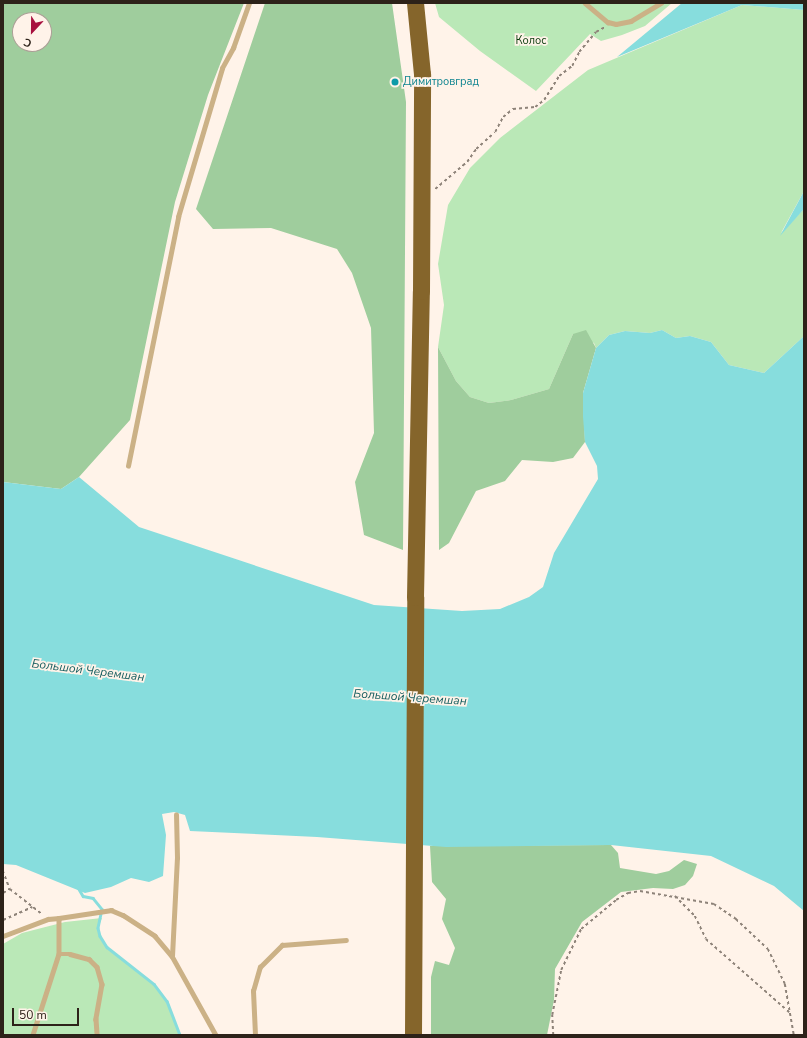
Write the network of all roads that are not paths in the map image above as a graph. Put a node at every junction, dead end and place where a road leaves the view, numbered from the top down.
1 (249, 3) edge
2 (415, 3) edge
3 (584, 3) edge
4 (661, 3) edge
5 (128, 466) dead end
6 (176, 815) dead end
7 (59, 918) junction
8 (3, 936) edge
9 (346, 940) dead end
10 (59, 954) junction
11 (172, 956) junction
12 (33, 1035) edge
13 (97, 1035) edge
14 (216, 1035) edge
15 (255, 1035) edge
16 (413, 1035) edge

1 - 5 lane
2 - 16 highway
3 - 4 lane
6 - 11 lane
7 - 8 lane
7 - 10 lane
7 - 11 lane
9 - 15 lane
10 - 12 lane
10 - 13 lane
11 - 14 lane

